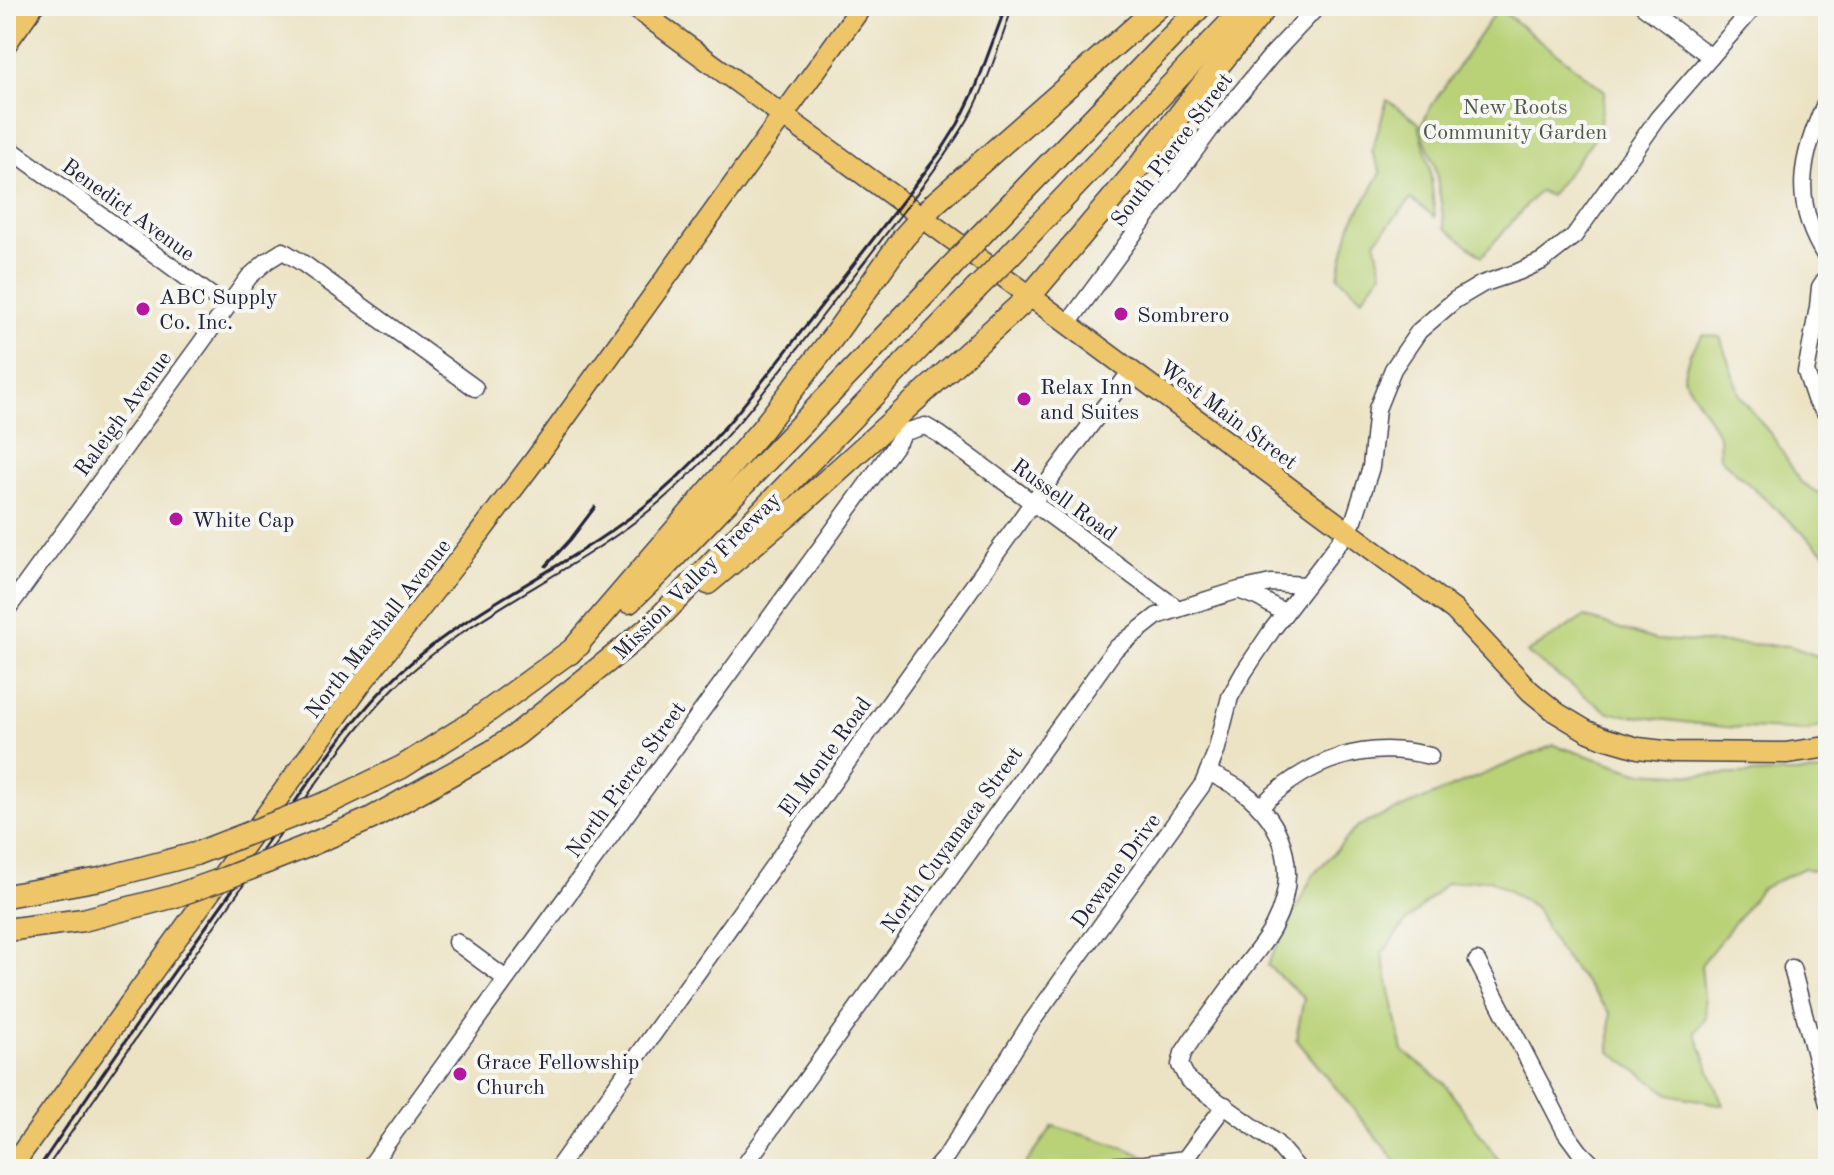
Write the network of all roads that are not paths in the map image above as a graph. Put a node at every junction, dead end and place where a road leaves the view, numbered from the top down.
1 (33, 6) edge
2 (862, 6) edge
3 (1159, 6) edge
4 (1201, 6) edge
5 (1246, 6) edge
6 (1267, 6) edge
7 (1318, 6) edge
8 (1643, 6) edge
9 (1755, 6) edge
10 (641, 8) edge
11 (6, 44) edge
12 (1711, 57) junction
13 (1828, 98) edge
14 (782, 116) junction
15 (6, 146) edge
16 (922, 217) junction
17 (1828, 260) edge
18 (1828, 275) edge
19 (1030, 296) junction
20 (227, 307) junction
21 (1067, 325) junction
22 (1131, 371) junction
23 (475, 388) dead end
24 (1828, 416) edge
25 (925, 426) joint
26 (1033, 502) junction
27 (1347, 532) junction
28 (1306, 585) junction
29 (1239, 590) junction
30 (1178, 609) junction
31 (6, 611) edge
32 (1285, 613) junction
33 (653, 624) junction
34 (570, 653) junction
35 (1828, 747) edge
36 (1430, 756) dead end
37 (1208, 772) junction
38 (1260, 807) junction
39 (7, 896) edge
40 (10, 930) edge
41 (456, 942) dead end
42 (1477, 961) dead end
43 (1792, 968) dead end
44 (506, 979) junction
45 (1828, 1104) edge
46 (1225, 1105) junction
47 (19, 1166) edge
48 (368, 1169) edge
49 (557, 1169) edge
50 (742, 1169) edge
51 (935, 1169) edge
52 (1076, 1169) edge
53 (1298, 1169) edge
54 (1597, 1169) edge

1 - 11 main road
2 - 14 main road, North Marshall Avenue
3 - 16 highway
4 - 34 highway, Mission Valley Freeway, bridge
5 - 33 highway, Mission Valley Freeway, bridge
6 - 19 highway
7 - 21 street, South Pierce Street
8 - 12 street
9 - 12 street
10 - 14 main road, West Main Street
12 - 27 street
13 - 17 street
14 - 16 main road, West Main Street
14 - 47 main road, North Marshall Avenue
15 - 20 street, Benedict Avenue
16 - 19 main road, West Main Street
16 - 34 highway
18 - 24 street
19 - 21 main road, West Main Street
19 - 33 highway
20 - 23 street, Raleigh Avenue
20 - 31 street, Raleigh Avenue
21 - 22 main road, West Main Street
22 - 26 street, El Monte Road
22 - 27 main road, West Main Street
25 - 26 street, Russell Road
25 - 44 street, North Pierce Street
26 - 30 street, Russell Road
26 - 49 street, El Monte Road
27 - 28 street
27 - 35 main road, West Main Street
28 - 29 street, North Cuyamaca Street
28 - 32 street, Dewane Drive
29 - 30 street, North Cuyamaca Street
29 - 32 street
30 - 50 street, North Cuyamaca Street
32 - 37 street, Dewane Drive
33 - 40 highway, Mission Valley Freeway, bridge
34 - 39 highway, Mission Valley Freeway, bridge
36 - 38 street
37 - 38 street
37 - 51 street, Dewane Drive
38 - 46 street
41 - 44 street
42 - 54 street
43 - 45 street
44 - 48 street, North Pierce Street
46 - 52 street
46 - 53 street

